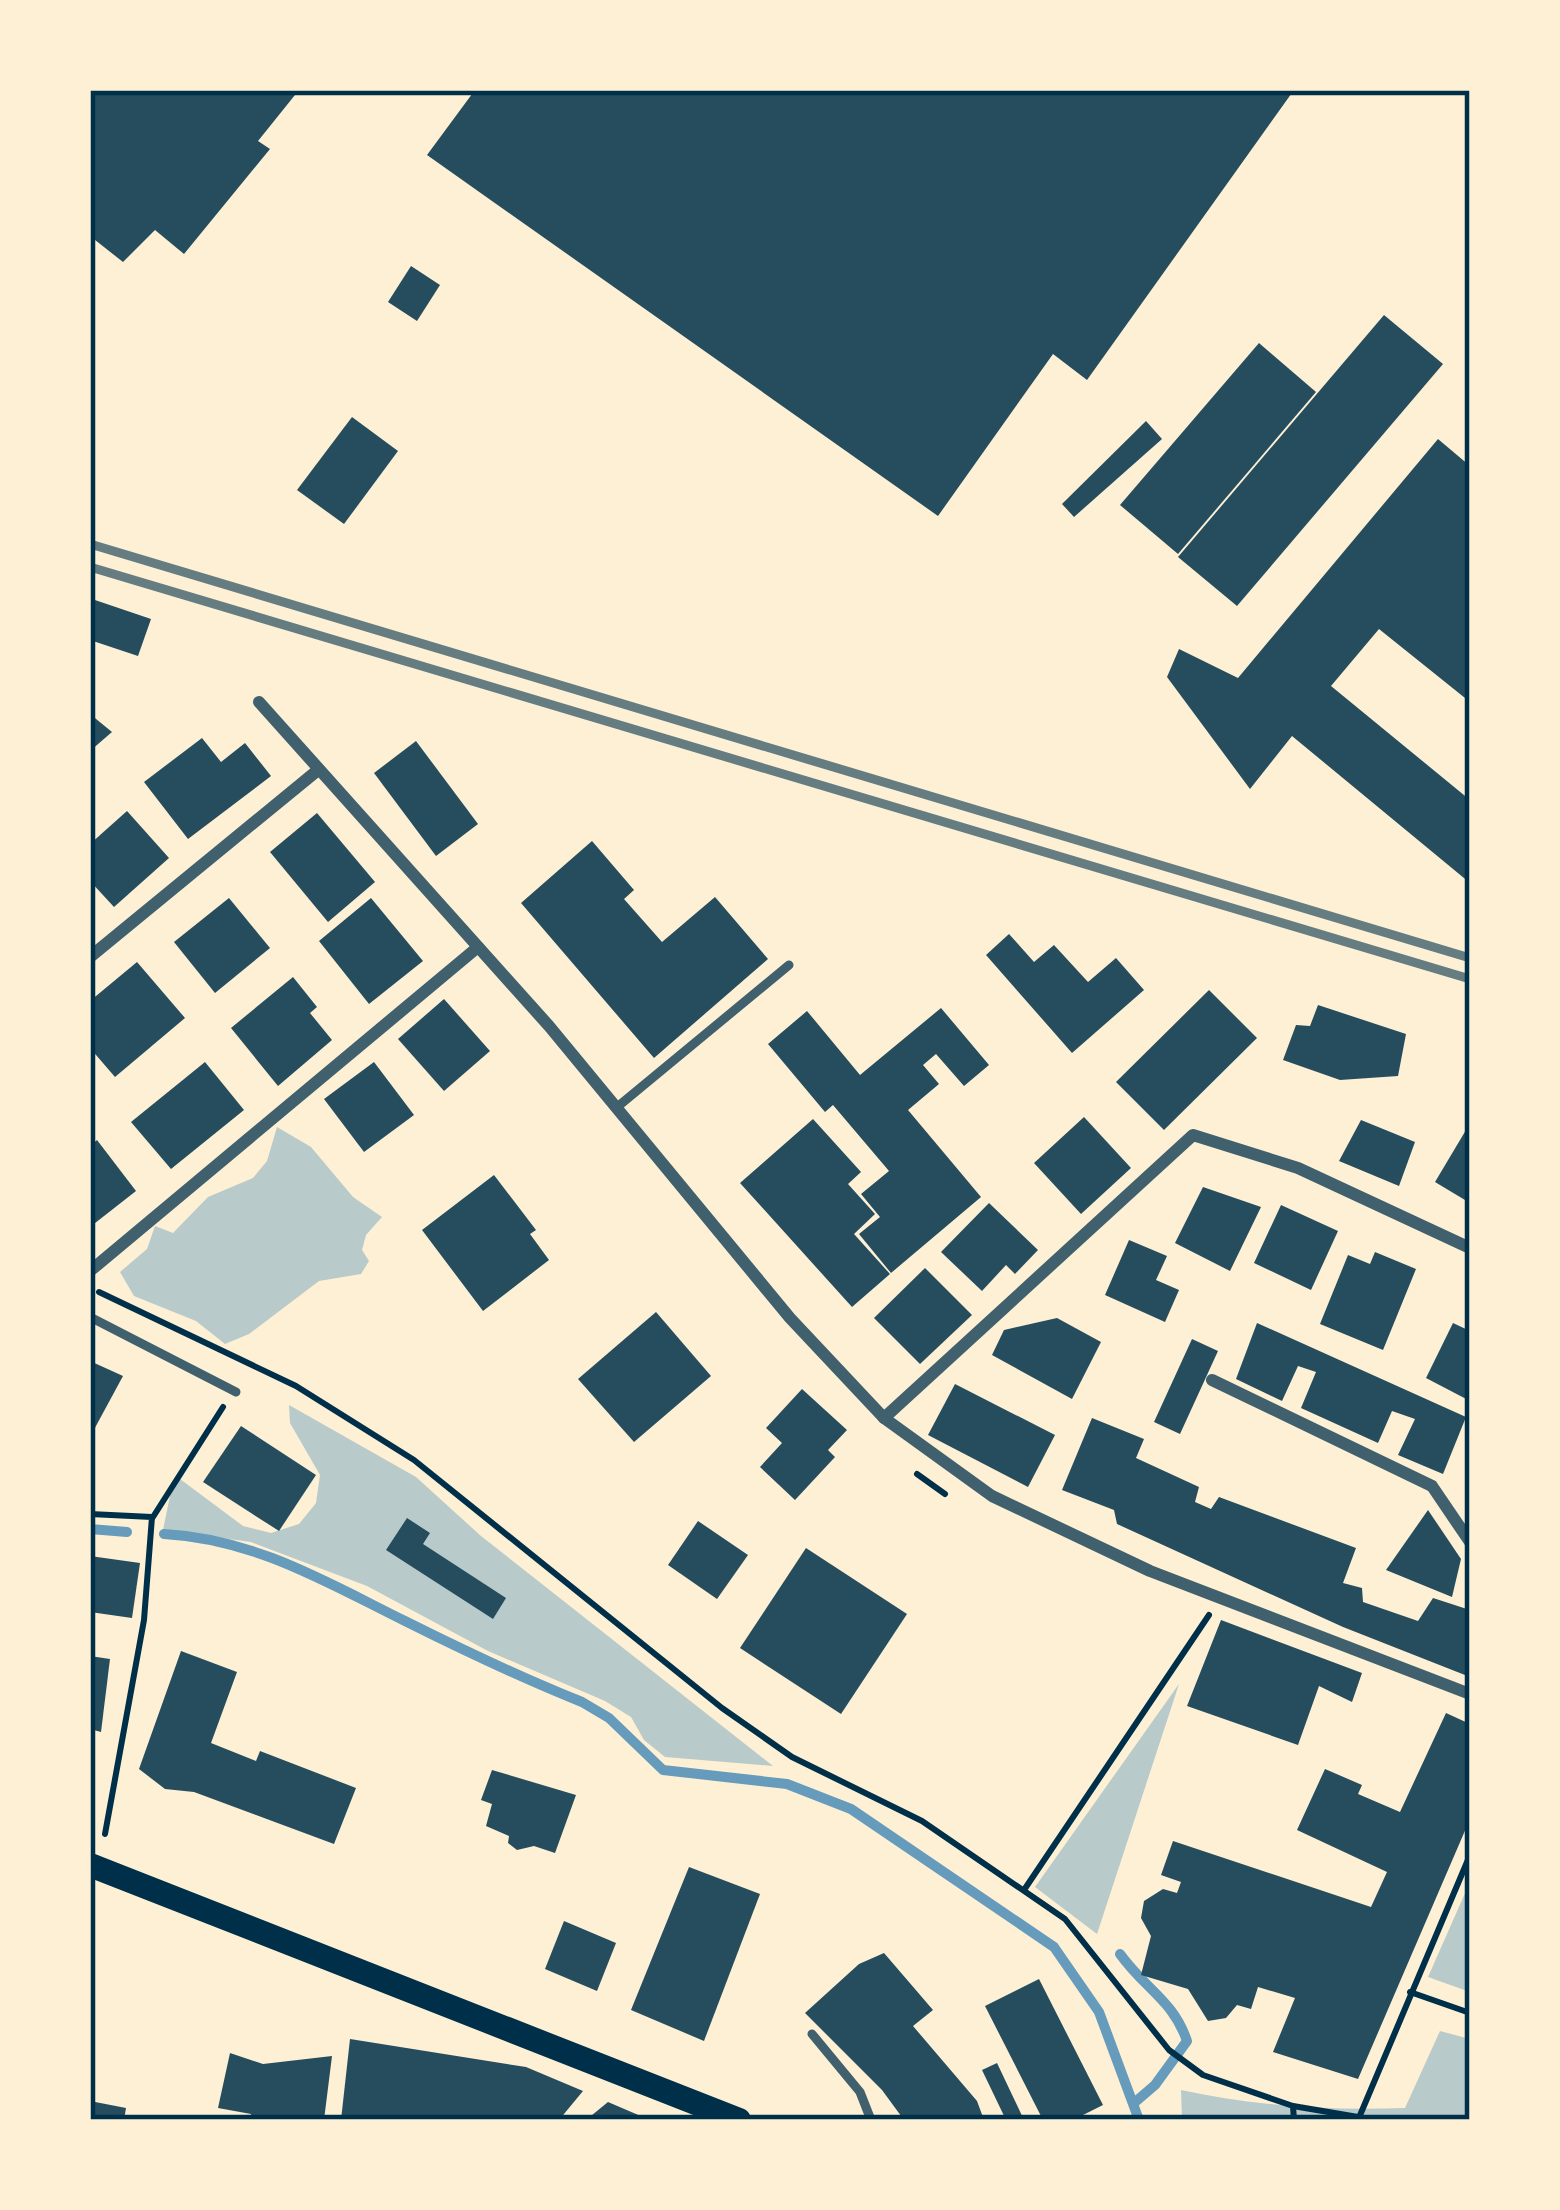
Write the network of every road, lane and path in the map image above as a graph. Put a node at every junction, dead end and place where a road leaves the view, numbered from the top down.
1 (259, 702) dead end
2 (318, 770) junction
3 (90, 936) edge
4 (478, 946) junction
5 (95, 953) edge
6 (789, 964) dead end
7 (616, 1108) junction
8 (1470, 1248) edge
9 (90, 1270) edge
10 (90, 1288) edge
11 (90, 1317) edge
12 (255, 1367) junction
13 (1212, 1379) dead end
14 (236, 1392) junction
15 (884, 1418) junction
16 (90, 1514) edge
17 (152, 1517) junction
18 (1470, 1542) edge
19 (1212, 1612) dead end
20 (1470, 1694) edge
21 (105, 1834) dead end
22 (1470, 1855) edge
23 (90, 1865) edge
24 (1024, 1890) junction
25 (1410, 1992) junction
26 (1470, 2013) edge
27 (812, 2034) dead end
28 (1294, 2106) junction
29 (1358, 2119) edge
30 (739, 2120) edge
31 (871, 2120) edge
32 (1294, 2120) edge
33 (1390, 2120) edge
34 (1427, 2120) edge

1 - 2 street
2 - 4 street
2 - 5 street
3 - 5 street
4 - 7 street
4 - 9 street
6 - 7 lane
7 - 15 street
8 - 15 street
10 - 12 path
11 - 14 lane
12 - 14 path
12 - 24 path
13 - 18 street
14 - 17 path
15 - 20 street
16 - 17 path
17 - 21 path
19 - 24 path
22 - 25 path
23 - 30 main road
24 - 28 path
25 - 26 path
25 - 29 path
27 - 31 lane
28 - 29 path
28 - 32 path
33 - 34 path

